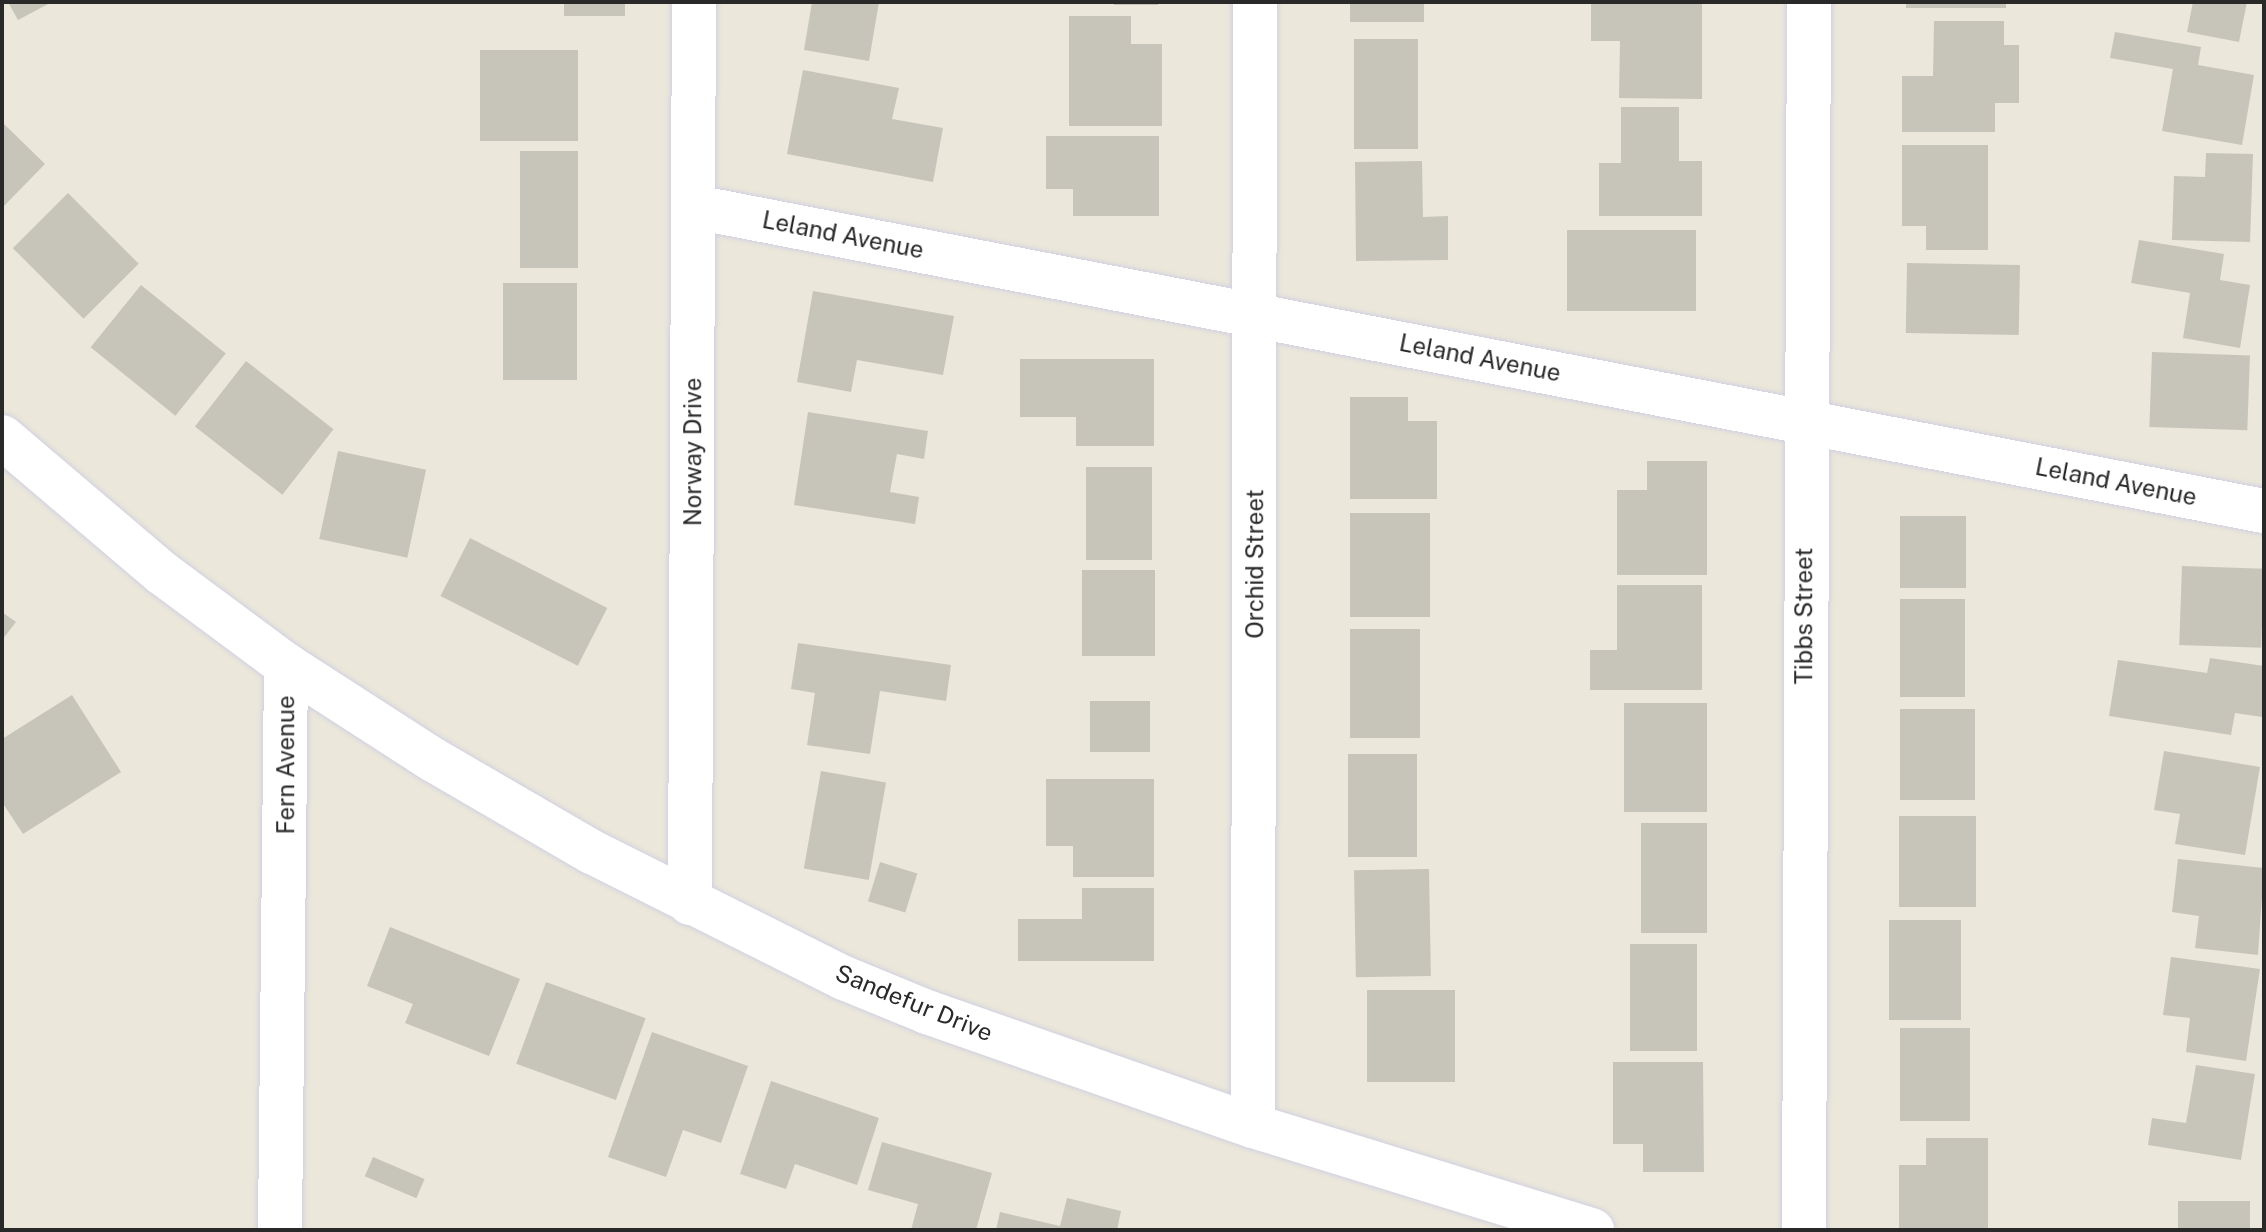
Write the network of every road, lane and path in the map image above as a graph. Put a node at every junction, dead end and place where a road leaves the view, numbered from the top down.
1 (694, 2) edge
2 (1255, 2) edge
3 (1809, 2) edge
4 (695, 207) junction
5 (1255, 314) junction
6 (1805, 421) junction
7 (2, 437) edge
8 (2264, 511) edge
9 (286, 665) junction
10 (690, 903) junction
11 (1253, 1126) junction
12 (280, 1230) edge
13 (1592, 1230) edge
14 (1804, 1230) edge

1 - 4 street, Norway Drive
2 - 5 street, Orchid Street
3 - 6 street, Tibbs Street
4 - 5 street, Leland Avenue
4 - 10 street, Norway Drive
5 - 6 street, Leland Avenue
5 - 11 street, Orchid Street
6 - 8 street, Leland Avenue
6 - 14 street, Tibbs Street
7 - 9 street, Fern Avenue
9 - 10 street, Sandefur Drive
9 - 12 street, Fern Avenue
10 - 11 street, Sandefur Drive
11 - 13 street, Sandefur Drive

